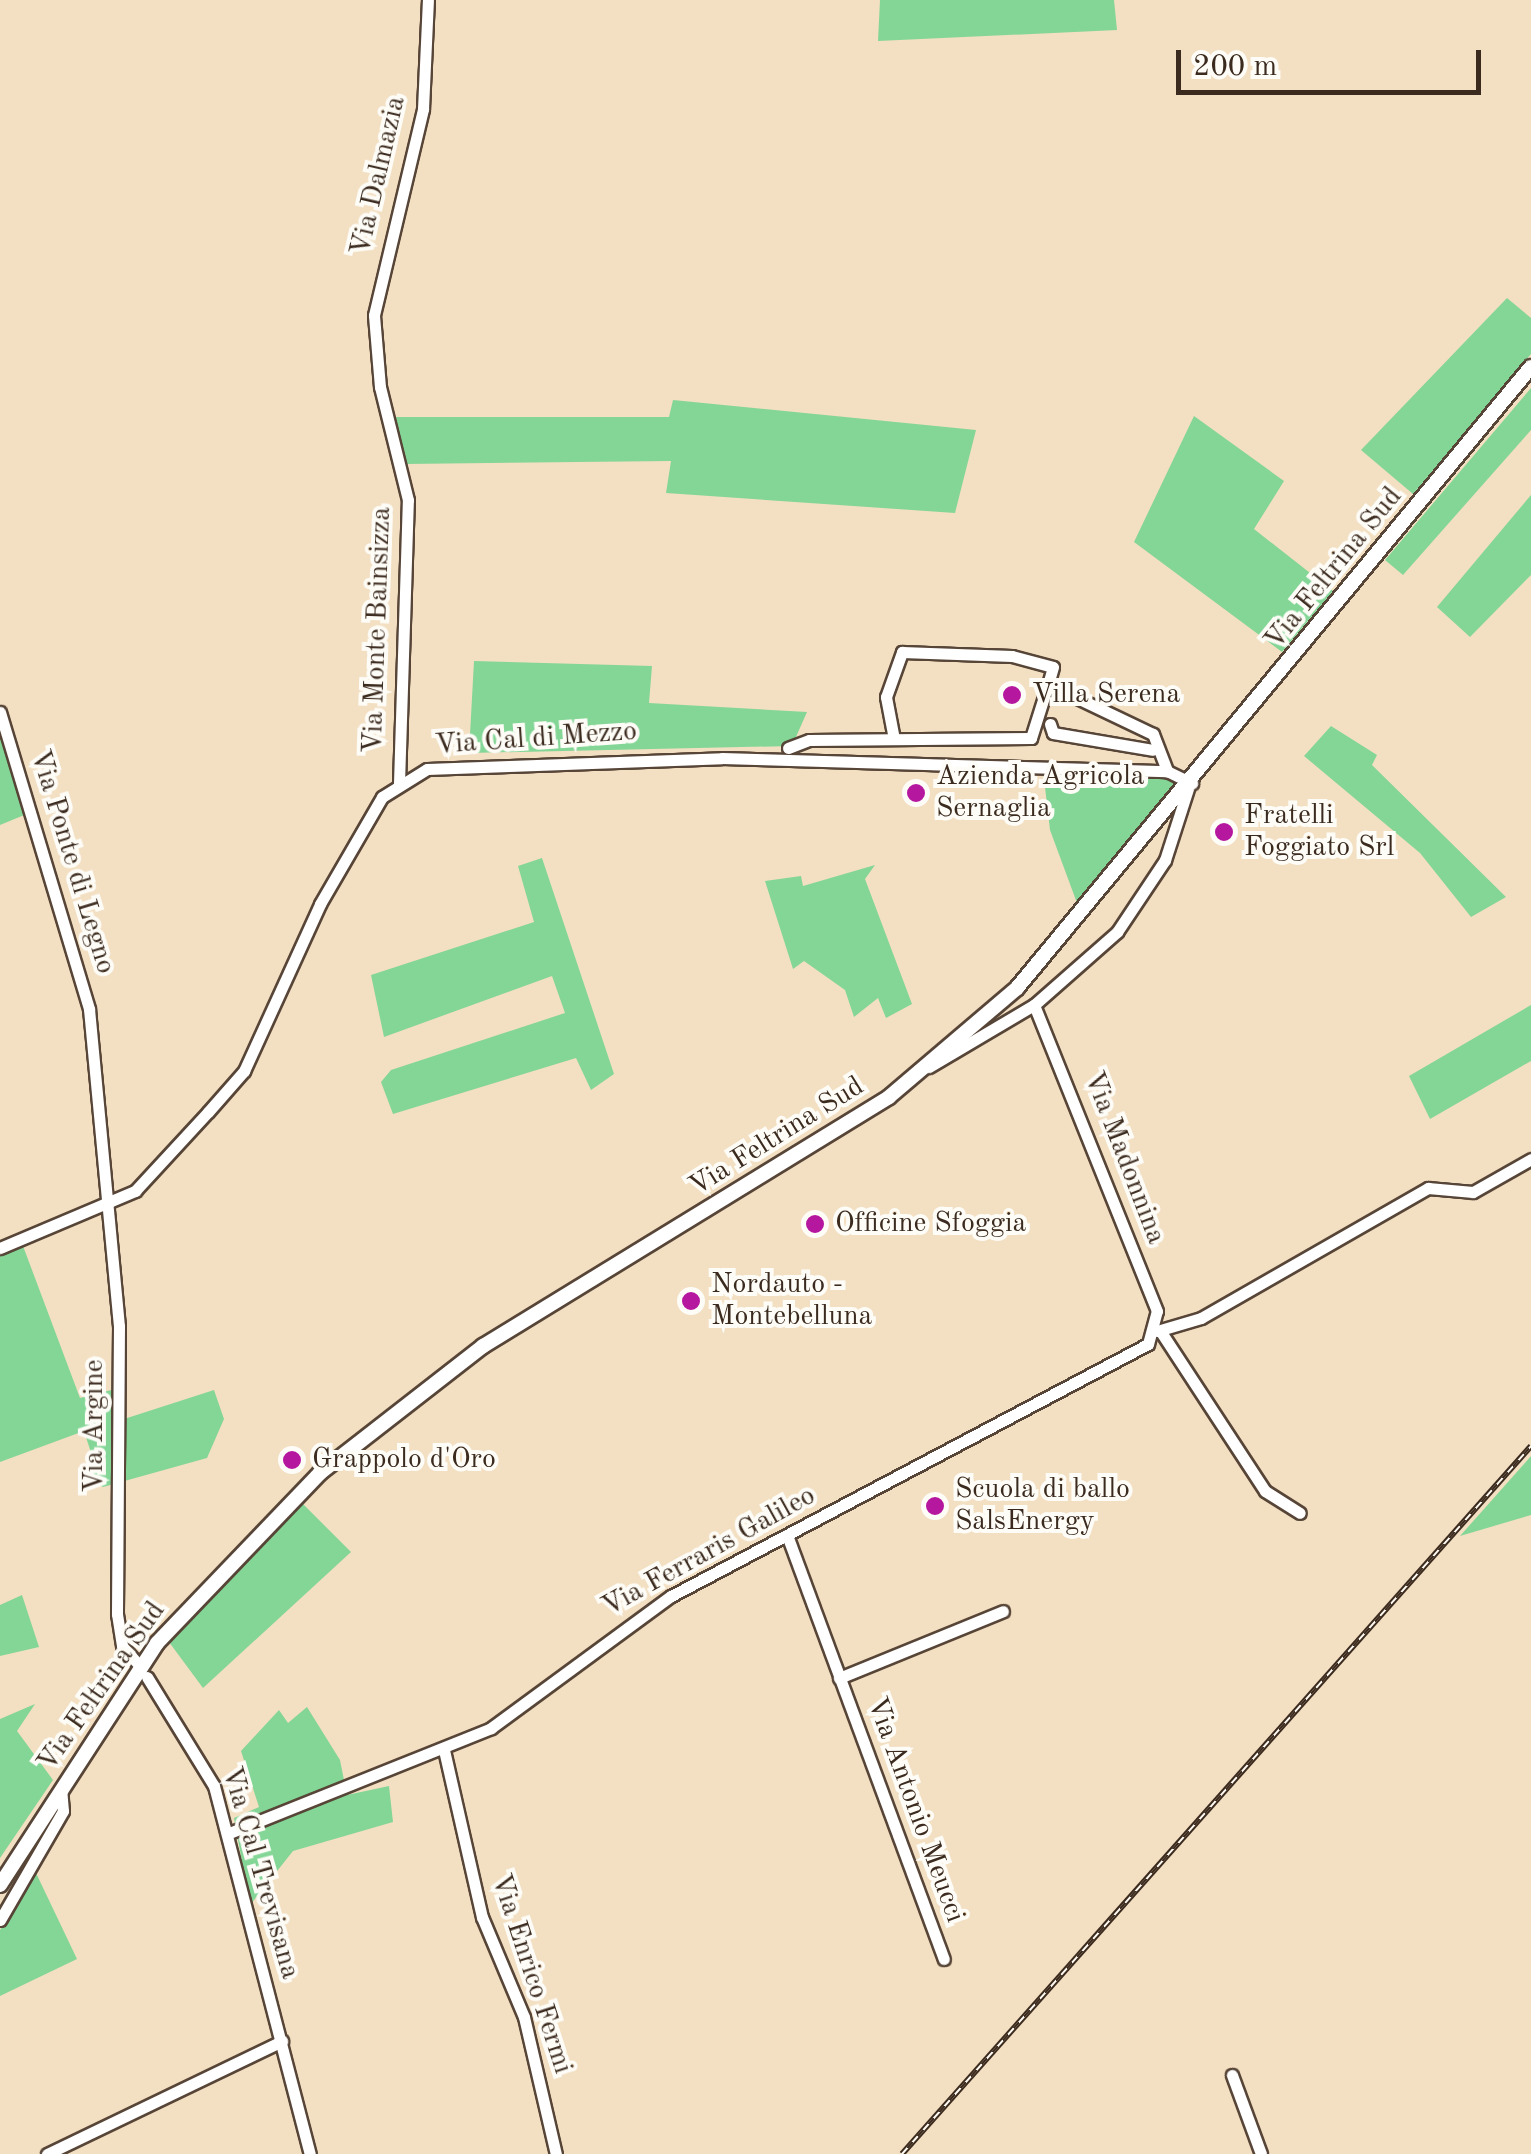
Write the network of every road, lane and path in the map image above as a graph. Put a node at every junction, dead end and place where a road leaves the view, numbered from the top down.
1 (428, 0) edge
2 (376, 302) joint
3 (1531, 367) edge
4 (1048, 684) junction
5 (0, 712) edge
6 (1049, 725) junction
7 (894, 739) junction
8 (788, 748) dead end
9 (1152, 750) junction
10 (1167, 771) junction
11 (399, 783) junction
12 (1190, 786) junction
13 (1034, 1005) junction
14 (929, 1067) junction
15 (1531, 1158) edge
16 (106, 1206) junction
17 (0, 1248) edge
18 (1157, 1331) junction
19 (1300, 1513) dead end
20 (786, 1535) junction
21 (1002, 1611) dead end
22 (122, 1646) joint
23 (144, 1672) junction
24 (839, 1678) junction
25 (444, 1750) junction
26 (61, 1789) junction
27 (230, 1833) junction
28 (0, 1884) edge
29 (0, 1920) edge
30 (944, 1959) dead end
31 (282, 2041) junction
32 (1232, 2076) dead end
33 (47, 2154) edge
34 (310, 2154) edge
35 (556, 2154) edge
36 (1262, 2154) edge

1 - 2 street, Via Dalmazia
2 - 11 street, Via Monte Bainsizza
3 - 12 main road, Via Feltrina Sud
4 - 6 street
4 - 7 street
4 - 9 street
5 - 16 street, Via Ponte di Legno
6 - 7 street
6 - 9 street
7 - 8 street
9 - 10 street
10 - 11 street, Via Cal di Mezzo
10 - 12 street, Via Cal di Mezzo
11 - 16 street
12 - 13 street
12 - 14 main road, Via Feltrina Sud
13 - 14 street
13 - 18 street, Via Madonnina
14 - 23 main road, Via Feltrina Sud
15 - 18 street, Via Ferraris Galileo
16 - 17 street
16 - 22 street, Via Argine
18 - 19 street
18 - 20 street, Via Ferraris Galileo
20 - 24 street, Via Antonio Meucci
20 - 25 street, Via Ferraris Galileo
21 - 24 street, Via Antonio Meucci
22 - 23 street, Via Cal Trevisana
23 - 26 main road, Via Feltrina Sud
23 - 27 street, Via Cal Trevisana
24 - 30 street, Via Antonio Meucci
25 - 27 street, Via Ferraris Galileo
25 - 35 street, Via Enrico Fermi
26 - 28 main road, Via Feltrina Sud
26 - 29 street
27 - 31 street, Via Cal Trevisana
31 - 33 street
31 - 34 street, Via Cal Trevisana
32 - 36 street

